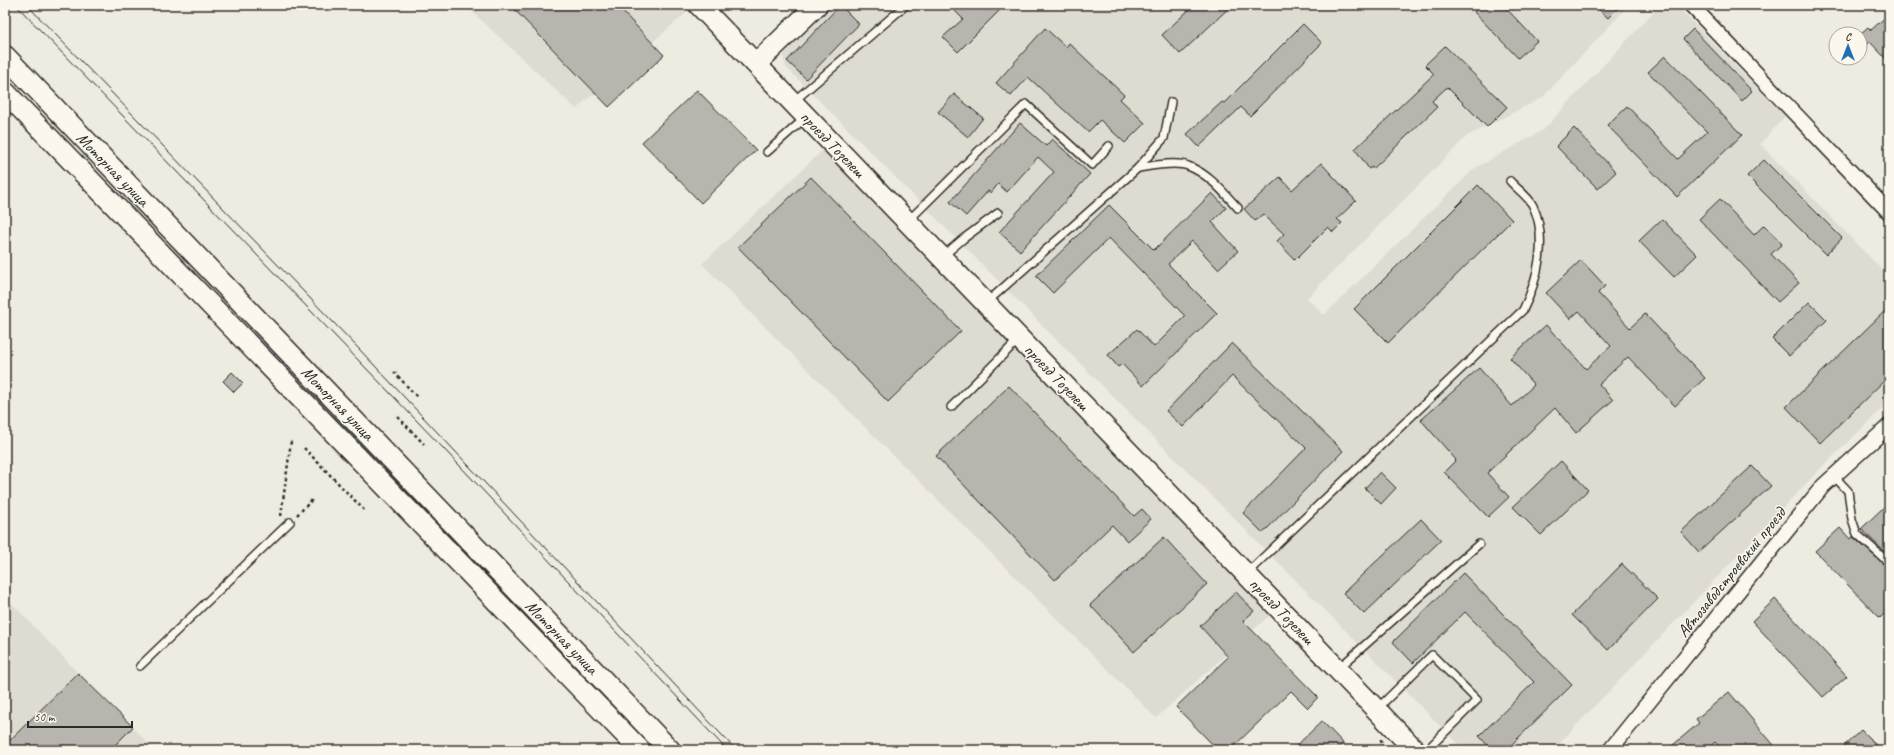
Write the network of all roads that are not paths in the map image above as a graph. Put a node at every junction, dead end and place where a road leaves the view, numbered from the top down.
1 (699, 5) edge
2 (817, 5) edge
3 (906, 5) edge
4 (1691, 5) edge
5 (5, 56) edge
6 (756, 64) junction
7 (5, 92) edge
8 (793, 102) junction
9 (1171, 102) dead end
10 (807, 116) junction
11 (1109, 146) dead end
12 (766, 152) dead end
13 (1138, 168) junction
14 (1510, 182) dead end
15 (1238, 208) dead end
16 (1889, 212) edge
17 (998, 213) dead end
18 (907, 222) junction
19 (942, 258) junction
20 (986, 304) junction
21 (1020, 338) junction
22 (951, 407) dead end
23 (1889, 426) edge
24 (1834, 476) junction
25 (290, 522) road end
26 (1479, 544) dead end
27 (1889, 563) edge
28 (1246, 574) junction
29 (140, 666) dead end
30 (1337, 669) junction
31 (1376, 710) junction
32 (640, 750) edge
33 (670, 750) edge
34 (1415, 750) edge
35 (1427, 750) edge
36 (1610, 750) edge

1 - 6 main road, проезд Тозелеш
2 - 6 main road
3 - 8 lane
4 - 16 street
5 - 33 main road, Моторная улица
6 - 8 main road, проезд Тозелеш
7 - 32 main road, Моторная улица
8 - 10 main road, проезд Тозелеш
9 - 13 lane
10 - 12 lane
10 - 18 main road, проезд Тозелеш
11 - 18 lane
13 - 15 lane
13 - 20 lane
14 - 28 lane
17 - 19 lane
18 - 19 main road, проезд Тозелеш
19 - 20 main road, проезд Тозелеш
20 - 21 main road, проезд Тозелеш
21 - 22 lane
21 - 28 main road, проезд Тозелеш
23 - 24 street, Автозаводстроевский проезд
24 - 27 lane
24 - 36 street, Автозаводстроевский проезд
25 - 29 lane
26 - 30 lane
28 - 30 main road, проезд Тозелеш
30 - 31 main road, проезд Тозелеш
31 - 34 main road, проезд Тозелеш
31 - 35 lane

